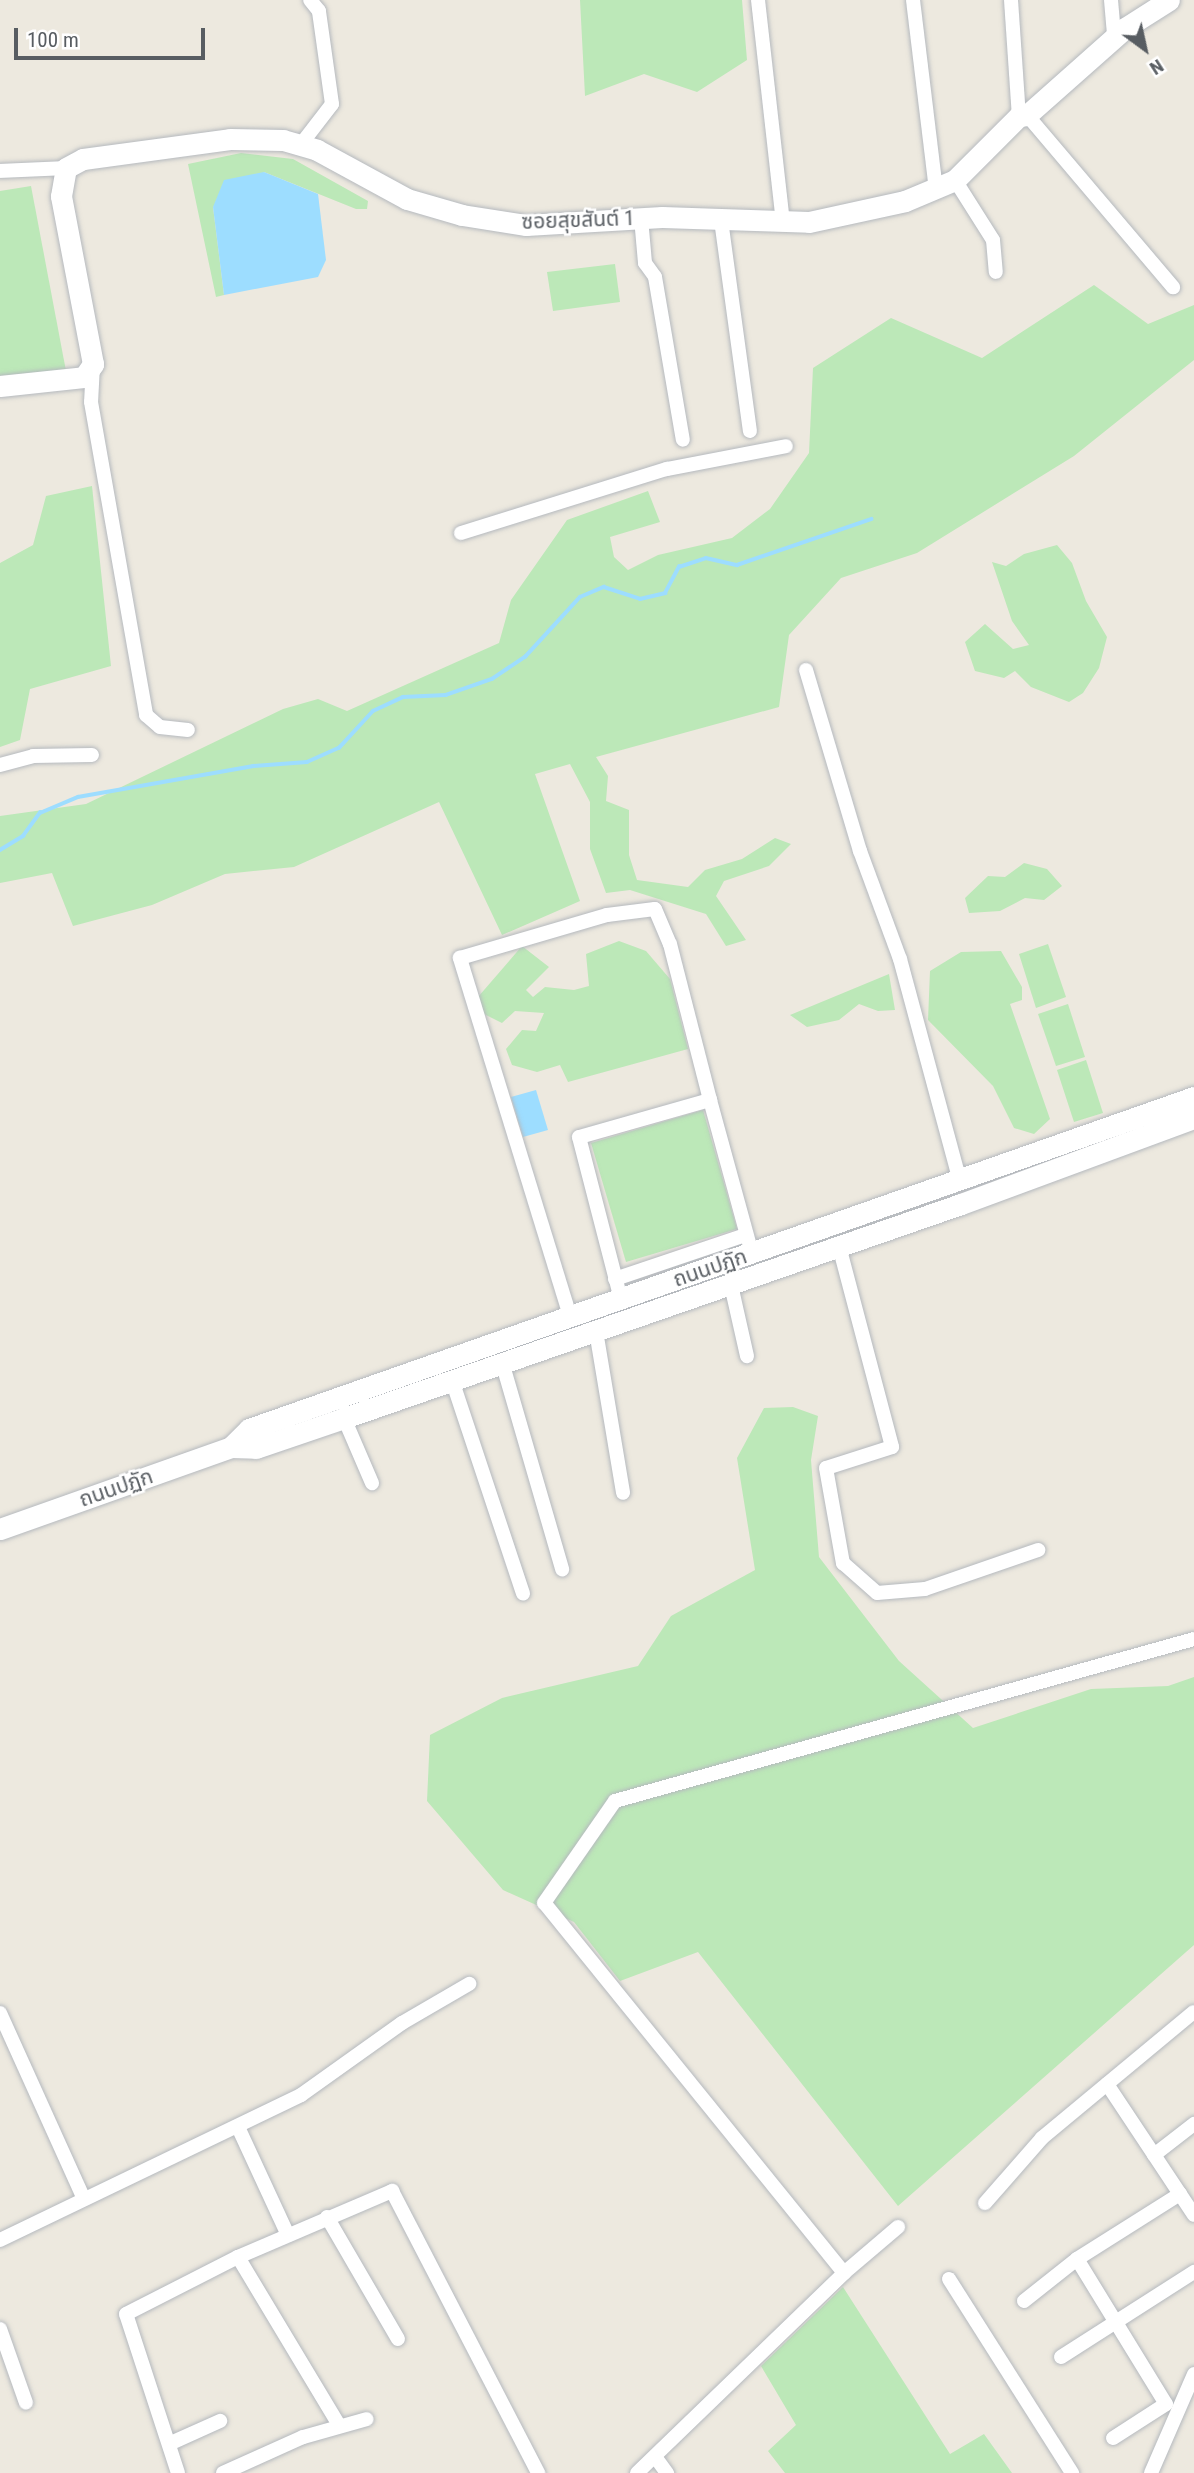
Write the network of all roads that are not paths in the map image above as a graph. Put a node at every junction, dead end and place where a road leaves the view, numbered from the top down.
1 (310, 0) edge
2 (758, 0) edge
3 (913, 0) edge
4 (1012, 0) edge
5 (1111, 0) edge
6 (1169, 0) edge
7 (1114, 37) junction
8 (1023, 115) junction
9 (302, 144) junction
10 (66, 168) junction
11 (0, 172) edge
12 (955, 180) junction
13 (936, 189) junction
14 (640, 218) junction
15 (721, 220) junction
16 (783, 222) junction
17 (996, 272) dead end
18 (1173, 287) dead end
19 (93, 364) junction
20 (0, 386) edge
21 (750, 431) dead end
22 (683, 440) dead end
23 (786, 446) dead end
24 (461, 533) dead end
25 (806, 670) dead end
26 (188, 730) dead end
27 (92, 755) dead end
28 (0, 765) edge
29 (1194, 1097) edge
30 (710, 1100) junction
31 (1194, 1118) edge
32 (960, 1181) junction
33 (749, 1244) junction
34 (839, 1246) junction
35 (731, 1284) junction
36 (618, 1289) junction
37 (570, 1316) junction
38 (596, 1331) junction
39 (747, 1356) dead end
40 (502, 1362) junction
41 (452, 1380) junction
42 (344, 1418) junction
43 (231, 1447) junction
44 (372, 1483) dead end
45 (623, 1493) dead end
46 (0, 1529) edge
47 (1038, 1550) dead end
48 (562, 1569) dead end
49 (523, 1594) dead end
50 (1194, 1639) edge
51 (469, 1984) dead end
52 (1194, 2012) edge
53 (0, 2013) edge
54 (6, 2046) edge
55 (1107, 2084) junction
56 (1194, 2124) edge
57 (239, 2127) junction
58 (1154, 2155) junction
59 (1180, 2194) junction
60 (84, 2199) junction
61 (985, 2203) dead end
62 (1194, 2215) edge
63 (327, 2217) junction
64 (898, 2227) dead end
65 (288, 2235) junction
66 (0, 2240) edge
67 (238, 2257) junction
68 (1077, 2259) junction
69 (1194, 2272) edge
70 (844, 2273) junction
71 (949, 2279) dead end
72 (1024, 2301) dead end
73 (1116, 2322) junction
74 (0, 2329) edge
75 (398, 2339) dead end
76 (1061, 2357) dead end
77 (1194, 2374) edge
78 (26, 2403) dead end
79 (367, 2419) dead end
80 (220, 2421) dead end
81 (338, 2425) junction
82 (1113, 2438) dead end
83 (171, 2443) junction
84 (656, 2458) junction
85 (178, 2473) edge
86 (223, 2473) edge
87 (538, 2473) edge
88 (637, 2473) edge
89 (667, 2473) edge
90 (1072, 2473) edge
91 (1151, 2473) edge

1 - 9 street
2 - 16 street
3 - 13 street
4 - 8 street
5 - 7 street
6 - 7 main road, ซอยสุขสันต์ 1
7 - 8 main road, ซอยสุขสันต์ 1
8 - 12 main road, ซอยสุขสันต์ 1
8 - 18 street
9 - 10 main road, ซอยสุขสันต์ 1
9 - 14 main road, ซอยสุขสันต์ 1
10 - 11 street
10 - 19 main road
12 - 13 main road, ซอยสุขสันต์ 1
12 - 17 street
13 - 16 main road, ซอยสุขสันต์ 1
14 - 15 main road, ซอยสุขสันต์ 1
14 - 22 street
15 - 16 main road, ซอยสุขสันต์ 1
15 - 21 street
19 - 20 main road
19 - 26 street
23 - 24 street
25 - 32 street
27 - 28 street
29 - 32 main road, ถนนปฏัก
30 - 33 street
30 - 36 street
30 - 37 street
31 - 34 main road, ถนนปฏัก
32 - 33 main road, ถนนปฏัก
33 - 36 main road, ถนนปฏัก
34 - 35 main road, ถนนปฏัก
34 - 47 street
35 - 38 main road, ถนนปฏัก
35 - 39 street
36 - 37 main road, ถนนปฏัก
37 - 43 main road, ถนนปฏัก
38 - 40 main road, ถนนปฏัก
38 - 45 street
40 - 41 main road, ถนนปฏัก
40 - 48 street
41 - 42 main road, ถนนปฏัก
41 - 49 street
42 - 43 main road, ถนนปฏัก
42 - 44 street
43 - 46 main road, ถนนปฏัก
50 - 70 street
51 - 57 street
52 - 55 street
53 - 54 street
54 - 60 street
55 - 58 street
55 - 61 street
56 - 58 street
57 - 60 street
57 - 65 street
58 - 59 street
59 - 62 street
59 - 68 street
60 - 66 street
63 - 65 street
63 - 75 street
63 - 87 street
64 - 70 street
65 - 67 street
67 - 81 street
67 - 83 street
68 - 72 street
68 - 73 street
69 - 73 street
70 - 84 street
71 - 90 street
73 - 76 street
73 - 82 street
74 - 78 street
77 - 91 street
79 - 81 street
80 - 83 street
81 - 86 street
83 - 85 street
84 - 88 street
84 - 89 street

